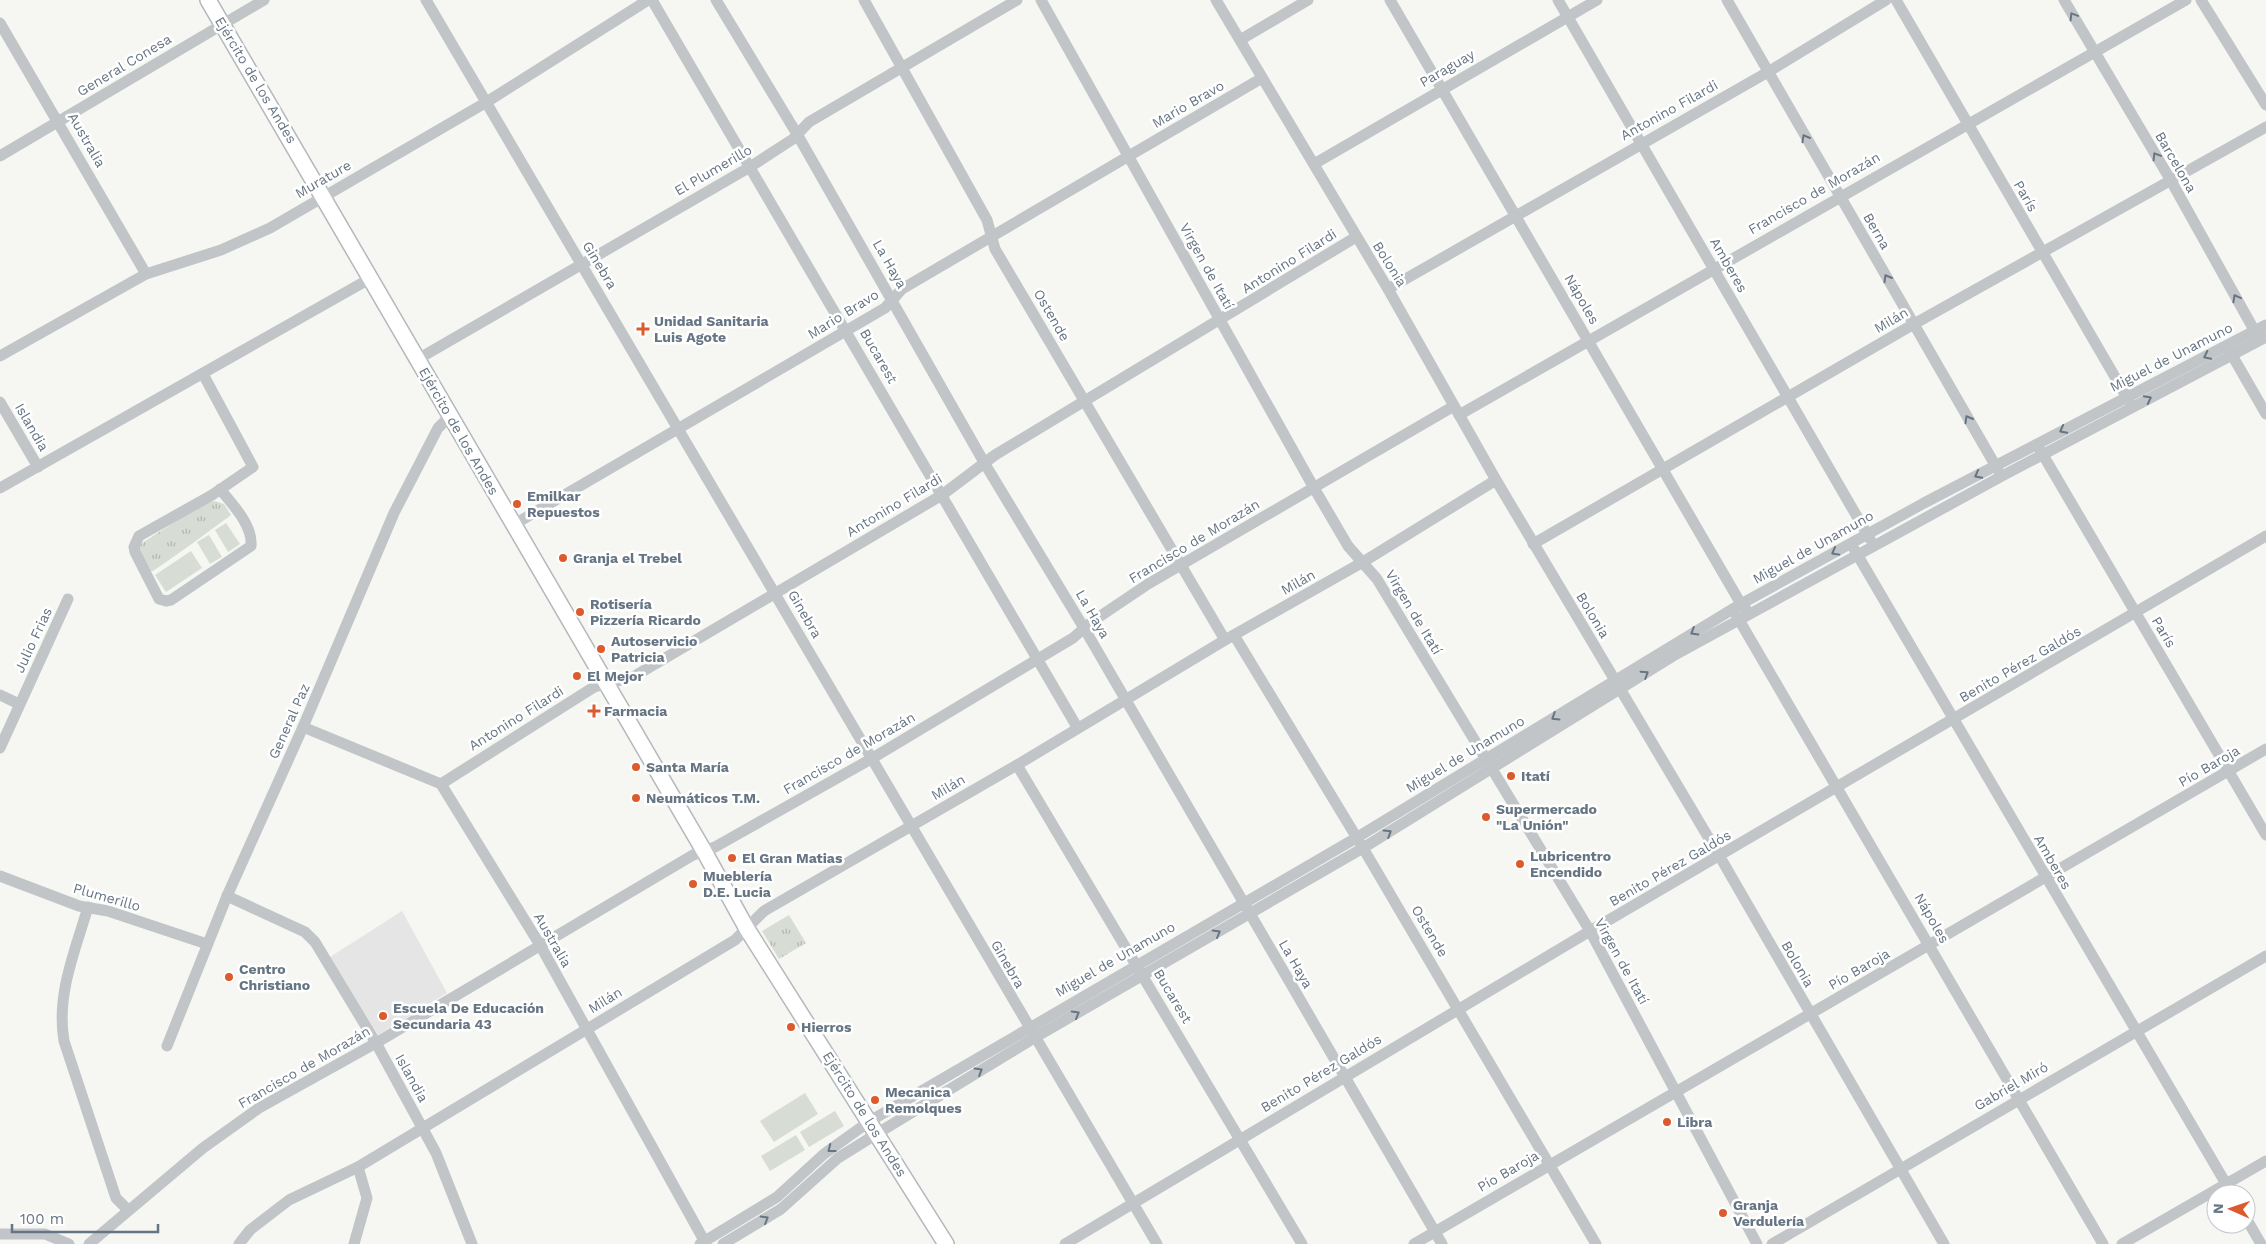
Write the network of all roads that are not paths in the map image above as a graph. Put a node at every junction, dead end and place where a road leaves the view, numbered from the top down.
1 (208, 0) edge
2 (264, 0) edge
3 (426, 0) edge
4 (648, 0) edge
5 (652, 0) edge
6 (716, 0) edge
7 (864, 0) edge
8 (1017, 0) edge
9 (1041, 0) edge
10 (1216, 0) edge
11 (1308, 0) edge
12 (1390, 0) edge
13 (1558, 0) edge
14 (1597, 0) edge
15 (1727, 0) edge
16 (1886, 0) edge
17 (1896, 0) edge
18 (2064, 0) edge
19 (2186, 0) edge
20 (2201, 0) edge
21 (1568, 17) junction
22 (0, 23) edge
23 (222, 24) junction
24 (1240, 40) junction
25 (2094, 52) junction
26 (902, 66) junction
27 (1768, 72) junction
28 (1262, 78) junction
29 (1441, 89) junction
30 (485, 103) junction
31 (2266, 105) edge
32 (59, 121) junction
33 (1966, 123) junction
34 (2266, 127) edge
35 (797, 134) junction
36 (1640, 143) junction
37 (0, 156) edge
38 (1129, 156) junction
39 (1314, 164) junction
40 (750, 166) junction
41 (2170, 179) junction
42 (324, 196) junction
43 (1839, 196) junction
44 (1515, 215) junction
45 (992, 236) junction
46 (1356, 237) junction
47 (2042, 252) junction
48 (582, 264) junction
49 (1714, 268) junction
50 (146, 274) junction
51 (371, 278) junction
52 (1388, 289) junction
53 (892, 298) junction
54 (1220, 321) junction
55 (1914, 324) junction
56 (2266, 325) edge
57 (847, 330) junction
58 (2260, 336) edge
59 (1589, 342) junction
60 (2230, 351) junction
61 (0, 356) edge
62 (418, 360) junction
63 (203, 374) junction
64 (2126, 396) junction
65 (1788, 397) junction
66 (1085, 401) junction
67 (0, 402) edge
68 (2132, 408) junction
69 (1457, 411) junction
70 (2266, 414) edge
71 (451, 415) junction
72 (680, 429) junction
73 (2037, 444) junction
74 (2043, 454) junction
75 (985, 464) junction
76 (1995, 466) junction
77 (38, 467) junction
78 (1662, 470) junction
79 (2002, 476) junction
80 (1496, 480) junction
81 (0, 488) edge
82 (1314, 488) junction
83 (220, 489) junction
84 (942, 495) junction
85 (513, 525) junction
86 (1868, 533) junction
87 (2266, 536) edge
88 (1851, 543) junction
89 (1533, 544) junction
90 (1873, 545) junction
91 (1858, 554) junction
92 (1363, 562) junction
93 (1182, 564) junction
94 (776, 593) junction
95 (68, 599) dead end
96 (1740, 611) junction
97 (2136, 613) junction
98 (1084, 628) junction
99 (1230, 638) junction
100 (1038, 659) junction
101 (605, 683) junction
102 (1617, 685) junction
103 (0, 695) edge
104 (1124, 699) junction
105 (19, 704) junction
106 (1953, 720) junction
107 (303, 727) junction
108 (1077, 727) junction
109 (0, 748) edge
110 (2266, 749) edge
111 (871, 759) junction
112 (1488, 764) junction
113 (1017, 765) junction
114 (2229, 771) junction
115 (441, 784) junction
116 (1838, 787) junction
117 (910, 827) junction
118 (2266, 834) edge
119 (1356, 838) junction
120 (1364, 848) junction
121 (704, 851) junction
122 (1720, 857) junction
123 (0, 876) edge
124 (2045, 878) junction
125 (227, 896) junction
126 (1243, 903) junction
127 (88, 907) junction
128 (1249, 914) junction
129 (747, 929) junction
130 (1590, 931) junction
131 (207, 944) junction
132 (1930, 945) junction
133 (540, 946) junction
134 (2266, 956) edge
135 (1136, 964) junction
136 (1143, 975) junction
137 (1458, 1009) junction
138 (1810, 1014) junction
139 (1028, 1027) junction
140 (586, 1028) junction
141 (2136, 1031) junction
142 (1034, 1038) junction
143 (376, 1043) junction
144 (167, 1046) dead end
145 (1344, 1077) junction
146 (1676, 1093) junction
147 (2018, 1099) junction
148 (874, 1127) junction
149 (422, 1128) junction
150 (1240, 1139) junction
151 (2266, 1161) edge
152 (1550, 1164) junction
153 (358, 1167) junction
154 (1901, 1169) junction
155 (2226, 1184) edge
156 (2236, 1184) edge
157 (2206, 1201) edge
158 (1133, 1203) junction
159 (128, 1210) junction
160 (1435, 1232) junction
161 (0, 1234) edge
162 (704, 1243) edge
163 (69, 1244) edge
164 (89, 1244) edge
165 (239, 1244) edge
166 (354, 1244) edge
167 (472, 1244) edge
168 (723, 1244) edge
169 (946, 1244) edge
170 (1065, 1244) edge
171 (1157, 1244) edge
172 (1302, 1244) edge
173 (1414, 1244) edge
174 (1442, 1244) edge
175 (1596, 1244) edge
176 (1757, 1244) edge
177 (1772, 1244) edge
178 (1944, 1244) edge
179 (2103, 1244) edge
180 (2122, 1244) edge

1 - 23 main road, Ejército de los Andes
2 - 23 street, General Conesa
3 - 30 street, Ginebra
4 - 30 street, Murature
5 - 40 street, Bucarest
6 - 35 street, La Haya
7 - 26 street, Ostende
8 - 26 street, El Plumerillo
9 - 38 street, Virgen de Itatí
10 - 24 street, Bolonia
11 - 24 street
12 - 29 street, Nápoles
13 - 21 street, Amberes
14 - 21 street, Paraguay
15 - 27 street, Berna
16 - 27 street, Antonino Filardi
17 - 33 street, París
25 -> 18 street, Barcelona
19 - 25 street, Francisco de Morazán
20 - 31 street
21 - 29 street, Paraguay
21 - 36 street, Amberes
22 - 32 street, Australia
23 - 32 street, General Conesa
23 - 42 main road, Ejército de los Andes
24 - 28 street, Bolonia
25 - 33 street, Francisco de Morazán
41 -> 25 street, Barcelona
26 - 35 street, El Plumerillo
26 - 45 street, Ostende
27 - 36 street, Antonino Filardi
43 -> 27 street, Berna
28 - 38 street, Mario Bravo
28 - 39 street, Bolonia
29 - 39 street, Paraguay
29 - 44 street, Nápoles
30 - 42 street, Murature
30 - 48 street, Ginebra
32 - 37 street, General Conesa
32 - 50 street, Australia
33 - 43 street, Francisco de Morazán
33 - 47 street, París
34 - 41 street, Milán
35 - 40 street, El Plumerillo
35 - 53 street, La Haya
36 - 44 street, Antonino Filardi
36 - 49 street, Amberes
38 - 45 street, Mario Bravo
38 - 54 street, Virgen de Itatí
39 - 46 street, Bolonia
40 - 48 street, El Plumerillo
40 - 57 street, Bucarest
41 - 47 street, Milán
58 -> 41 street, Barcelona
42 - 50 street, Murature
42 - 51 main road, Ejército de los Andes
43 - 49 street, Francisco de Morazán
55 -> 43 street, Berna
44 - 52 street, Antonino Filardi
44 - 59 street, Nápoles
45 - 53 street, Mario Bravo
45 - 66 street, Ostende
46 - 52 street, Bolonia
46 - 54 street, Antonino Filardi
47 - 55 street, Milán
47 - 64 street, París
48 - 62 street, El Plumerillo
48 - 72 street, Ginebra
49 - 59 street, Francisco de Morazán
49 - 65 street, Amberes
50 - 61 street, Murature
51 - 62 main road, Ejército de los Andes
51 - 63 street
52 - 69 street, Bolonia
53 - 57 street, Mario Bravo
53 - 75 street, La Haya
54 - 66 street, Antonino Filardi
54 - 82 street, Virgen de Itatí
55 - 65 street, Milán
76 -> 55 street, Berna
56 - 58 street, Miguel de Unamuno
57 - 72 street, Mario Bravo
57 - 84 street, Bucarest
58 - 60 street, Miguel de Unamuno
59 - 69 street, Francisco de Morazán
59 - 78 street, Nápoles
60 -> 64 street, Miguel de Unamuno
68 -> 60 street, Miguel de Unamuno
60 - 70 street
62 - 71 main road, Ejército de los Andes
63 - 77 street
63 - 83 street
64 - 68 street, París
64 -> 73 street, Miguel de Unamuno
65 - 78 street, Milán
65 - 86 street, Amberes
66 - 75 street, Antonino Filardi
66 - 93 street, Ostende
67 - 77 street, Islandia
68 - 74 street, Miguel de Unamuno
69 - 80 street, Bolonia
69 - 82 street, Francisco de Morazán
71 - 85 main road, Ejército de los Andes
71 - 107 street, General Paz
72 - 85 street, Mario Bravo
72 - 94 street, Ginebra
73 - 74 street, París
73 - 76 street, Miguel de Unamuno
74 - 79 street, Miguel de Unamuno
74 - 97 street, París
75 - 84 street, Antonino Filardi
75 - 98 street, La Haya
76 - 79 street, Berna
76 -> 86 street, Miguel de Unamuno
77 - 81 street
78 - 89 street, Milán
78 - 96 street, Nápoles
79 - 90 street, Miguel de Unamuno
80 - 89 street, Bolonia
80 - 92 street, Milán
82 - 92 street, Virgen de Itatí
82 - 93 street, Francisco de Morazán
83 - 83 street
84 - 94 street, Antonino Filardi
84 - 100 street, Bucarest
85 - 101 main road, Ejército de los Andes
86 - 88 street, Miguel de Unamuno
86 - 90 street, Amberes
87 - 97 street, Benito Pérez Galdós
88 - 91 street, Amberes
88 -> 96 street, Miguel de Unamuno
89 - 102 street, Bolonia
90 - 91 street, Miguel de Unamuno
91 - 96 street, Miguel de Unamuno
91 - 106 street, Amberes
92 - 99 street, Milán
92 - 112 street, Virgen de Itatí
93 - 98 street, Francisco de Morazán
93 - 99 street, Ostende
94 - 101 street, Antonino Filardi
94 - 111 street, Ginebra
95 - 105 street, Julio Frias
96 - 102 street, Miguel de Unamuno
96 - 116 street, Nápoles
97 - 106 street, Benito Pérez Galdós
97 - 114 street, París
98 - 100 street, Francisco de Morazán
98 - 104 street, La Haya
99 - 104 street, Milán
99 - 119 street, Ostende
100 - 108 street, Bucarest
100 - 111 street, Francisco de Morazán
101 - 115 street, Antonino Filardi
101 - 121 main road, Ejército de los Andes
102 - 112 street, Miguel de Unamuno
102 - 122 street, Bolonia
103 - 105 street
104 - 108 street, Milán
104 - 126 street, La Haya
105 - 109 street, Julio Frias
106 - 116 street, Benito Pérez Galdós
106 - 124 street, Amberes
107 - 115 street
107 - 125 street, General Paz
108 - 113 street, Milán
110 - 114 street, Pío Baroja
111 - 117 street, Ginebra
111 - 121 street, Francisco de Morazán
112 - 119 street, Miguel de Unamuno
120 -> 112 street, Miguel de Unamuno
112 - 130 street, Virgen de Itatí
113 - 117 street, Milán
113 - 135 street, Bucarest
114 - 118 street, París
114 - 124 street, Pío Baroja
115 - 133 street, Australia
116 - 122 street, Benito Pérez Galdós
116 - 132 street, Nápoles
117 - 129 street, Milán
117 - 139 street, Ginebra
119 - 120 street, Ostende
119 - 126 street, Miguel de Unamuno
120 - 128 street, Miguel de Unamuno
120 - 137 street, Ostende
121 - 129 main road, Ejército de los Andes
121 - 133 street, Francisco de Morazán
122 - 130 street, Benito Pérez Galdós
122 - 138 street, Bolonia
123 - 127 street, Plumerillo
124 - 132 street, Pío Baroja
124 - 141 street, Amberes
125 - 131 street, General Paz
125 - 143 street, Islandia
126 - 128 street, La Haya
126 - 135 street, Miguel de Unamuno
127 - 131 street, Plumerillo
127 - 159 street
136 -> 128 street, Miguel de Unamuno
128 - 145 street, La Haya
129 - 140 street, Milán
129 - 148 main road, Ejército de los Andes
130 - 137 street, Benito Pérez Galdós
130 - 146 street, Virgen de Itatí
131 - 144 street, General Paz
132 - 138 street, Pío Baroja
132 - 147 street, Nápoles
133 - 140 street, Australia
133 - 143 street, Francisco de Morazán
134 - 141 street, Gabriel Miró
135 - 136 street, Bucarest
135 - 139 street, Miguel de Unamuno
142 -> 136 street, Miguel de Unamuno
136 - 150 street, Bucarest
137 - 145 street, Benito Pérez Galdós
137 - 152 street, Ostende
138 - 146 street, Pío Baroja
138 - 154 street, Bolonia
139 - 142 street, Ginebra
139 - 148 street, Miguel de Unamuno
140 - 149 street, Milán
140 - 162 street, Australia
141 - 147 street, Gabriel Miró
141 - 155 street, Amberes
148 -> 142 street, Miguel de Unamuno
142 - 158 street, Ginebra
143 - 149 street, Islandia
143 - 159 street, Francisco de Morazán
145 - 150 street, Benito Pérez Galdós
145 - 160 street, La Haya
146 - 152 street, Pío Baroja
146 - 176 street, Virgen de Itatí
147 - 154 street, Gabriel Miró
147 - 179 street, Nápoles
148 -> 162 street, Miguel de Unamuno
168 -> 148 street, Miguel de Unamuno
148 - 169 main road, Ejército de los Andes
149 - 153 street, Milán
149 - 167 street, Islandia
150 - 158 street, Benito Pérez Galdós
150 - 172 street, Bucarest
151 - 156 street
152 - 160 street, Pío Baroja
152 - 175 street, Ostende
153 - 165 street, Milán
153 - 166 street
154 - 177 street, Gabriel Miró
154 - 178 street, Bolonia
157 - 180 street
158 - 170 street, Benito Pérez Galdós
158 - 171 street, Ginebra
159 - 164 street, Francisco de Morazán
160 - 173 street, Pío Baroja
160 - 174 street, La Haya
161 - 163 street

